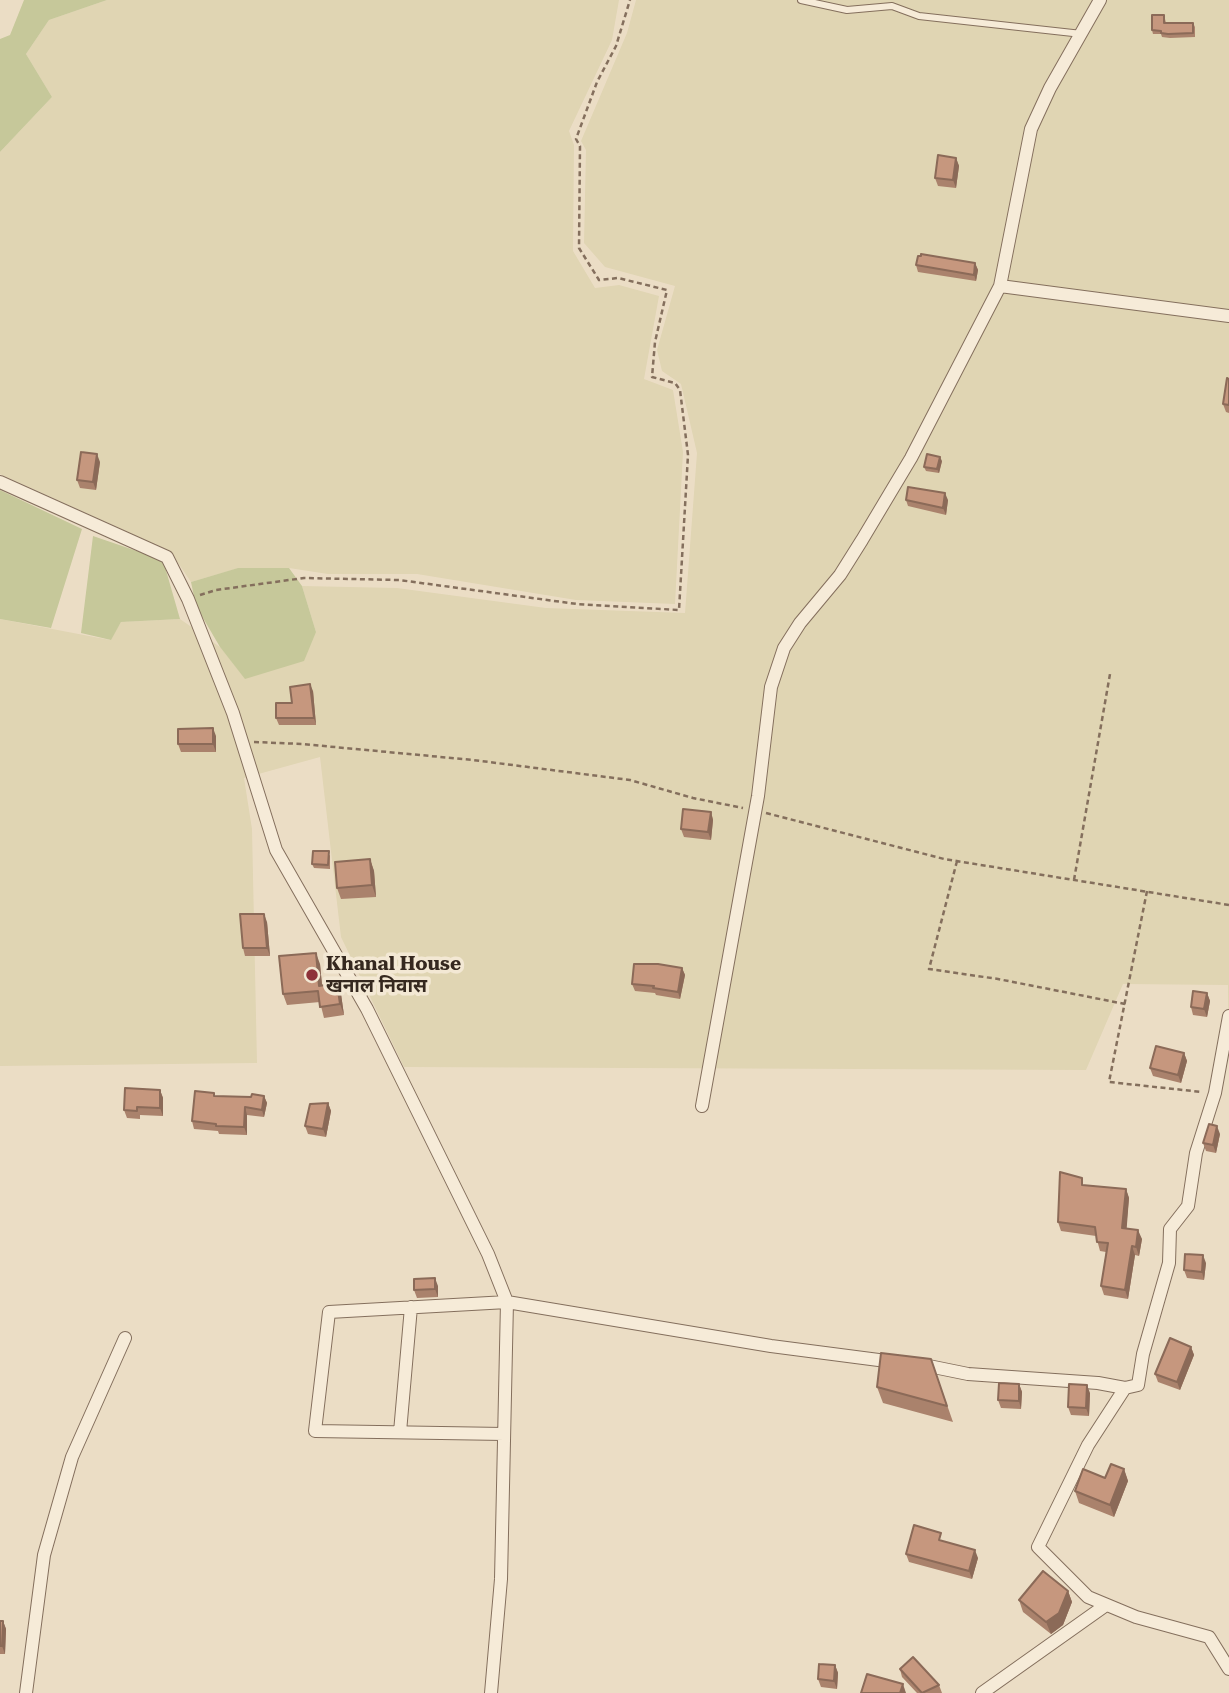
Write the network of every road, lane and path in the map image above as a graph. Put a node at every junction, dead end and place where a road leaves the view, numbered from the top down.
1 (630, 0) edge
2 (801, 0) edge
3 (1100, 0) edge
4 (1082, 34) junction
5 (1000, 286) junction
6 (1229, 316) edge
7 (0, 482) edge
8 (188, 599) junction
9 (1110, 674) dead end
10 (241, 741) junction
11 (755, 810) junction
12 (957, 861) junction
13 (1074, 880) junction
14 (1147, 891) junction
15 (1229, 905) edge
16 (1125, 1004) junction
17 (1229, 1016) edge
18 (1215, 1093) junction
19 (702, 1106) dead end
20 (507, 1302) junction
21 (411, 1307) junction
22 (125, 1338) dead end
23 (1125, 1388) junction
24 (400, 1432) junction
25 (504, 1434) junction
26 (1106, 1605) junction
27 (1228, 1666) edge
28 (26, 1693) edge
29 (491, 1693) edge
30 (982, 1693) edge

1 - 8 path
2 - 4 lane
3 - 4 street
4 - 5 street
5 - 6 street
5 - 11 street
7 - 8 street
8 - 10 street
9 - 13 path
10 - 11 path
10 - 20 street
11 - 12 path
11 - 19 street
12 - 13 path
12 - 16 path
13 - 14 path
14 - 15 path
14 - 16 path
16 - 18 path
17 - 18 street
18 - 23 street
20 - 21 street
20 - 23 street
20 - 25 street
21 - 24 street
21 - 24 street
22 - 28 street
23 - 26 street
24 - 25 street
25 - 29 street
26 - 27 street
26 - 30 street

